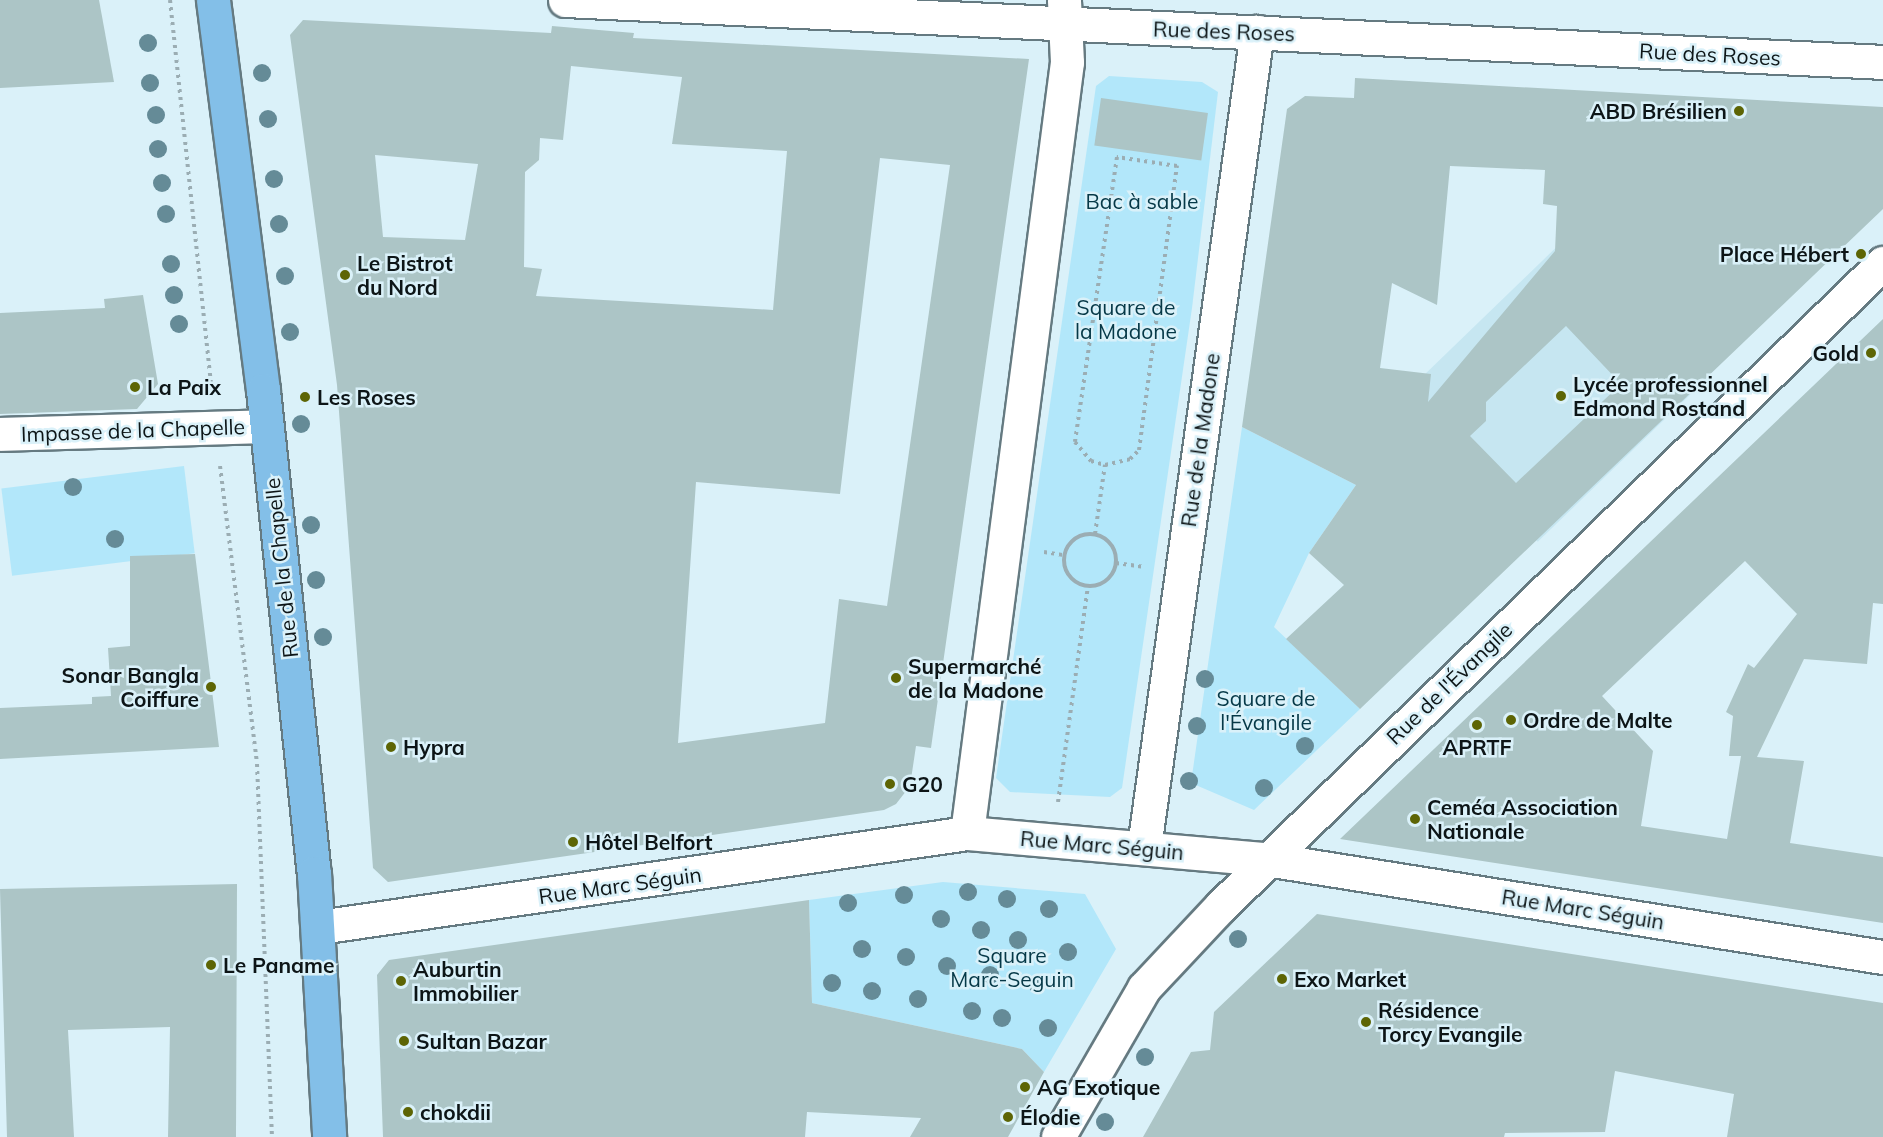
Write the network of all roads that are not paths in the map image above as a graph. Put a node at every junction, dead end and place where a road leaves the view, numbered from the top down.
1 (213, 0) edge
2 (565, 0) edge
3 (1065, 12) edge
4 (1257, 32) junction
5 (1883, 62) edge
6 (1883, 263) edge
7 (266, 426) junction
8 (0, 434) edge
9 (967, 833) junction
10 (1144, 847) junction
11 (1266, 860) junction
12 (319, 927) junction
13 (1883, 957) edge
14 (329, 1137) edge
15 (1058, 1137) edge

1 - 7 main road, Rue de la Chapelle
2 - 3 street, Rue des Roses
3 - 4 street, Rue des Roses
3 - 9 street
4 - 5 street, Rue des Roses
4 - 10 street, Rue de la Madone
6 - 11 street, Rue de l'Évangile
7 - 8 street, Impasse de la Chapelle
7 - 12 main road, Rue de la Chapelle
9 - 10 street, Rue Marc Séguin
9 - 12 street, Rue Marc Séguin
10 - 11 street, Rue Marc Séguin
11 - 13 street, Rue Marc Séguin
11 - 15 street, Rue de l'Évangile
12 - 14 main road, Rue de la Chapelle

